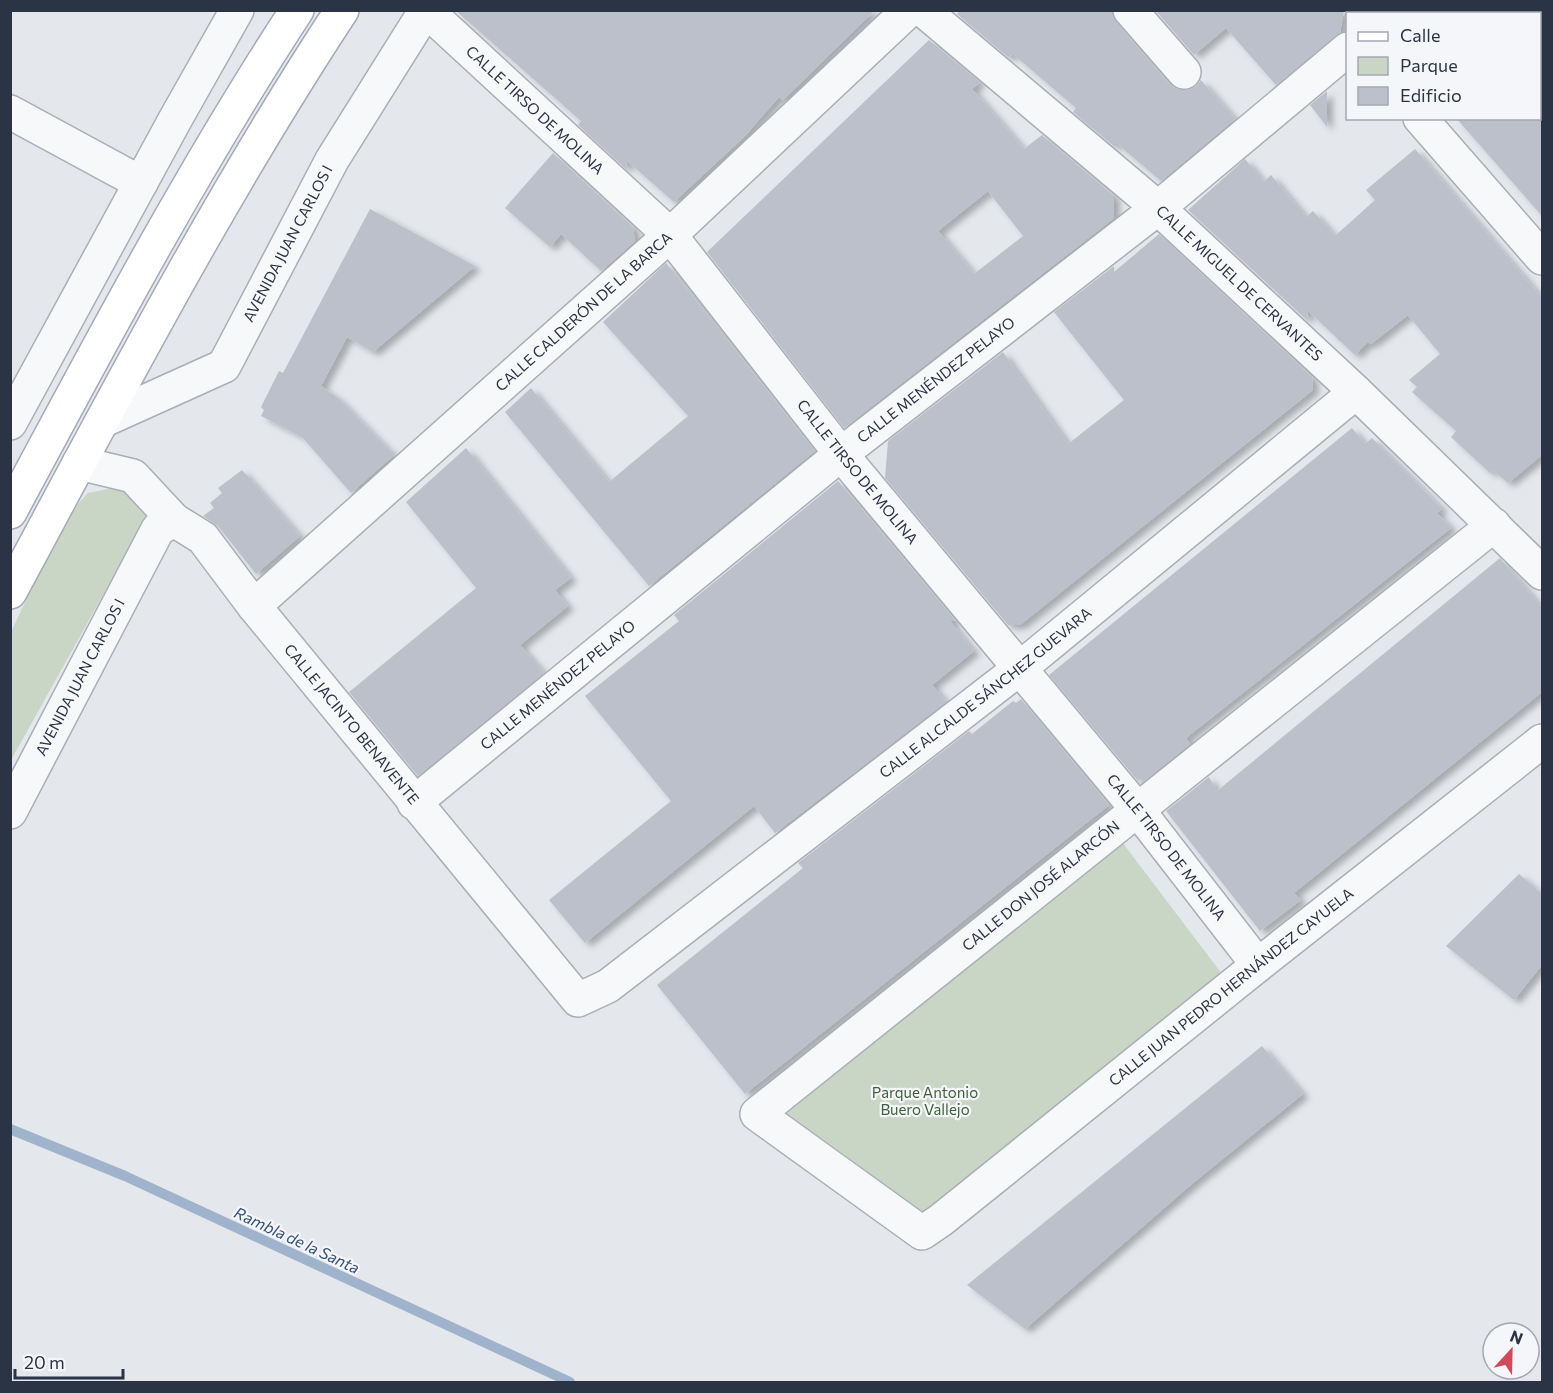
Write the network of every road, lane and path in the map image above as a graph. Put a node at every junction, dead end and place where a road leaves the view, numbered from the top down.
1 (237, 10) edge
2 (297, 10) edge
3 (342, 10) edge
4 (426, 10) edge
5 (909, 10) edge
6 (922, 10) edge
7 (1136, 12) edge
8 (1346, 50) edge
9 (1185, 72) dead end
10 (10, 112) edge
11 (1422, 120) edge
12 (141, 183) junction
13 (1158, 208) junction
14 (670, 235) junction
15 (1542, 258) edge
16 (1356, 392) junction
17 (102, 421) junction
18 (10, 423) edge
19 (841, 454) junction
20 (80, 463) junction
21 (10, 512) edge
22 (174, 520) junction
23 (1494, 525) junction
24 (1542, 573) edge
25 (10, 592) edge
26 (254, 606) junction
27 (1019, 669) junction
28 (1542, 741) edge
29 (414, 803) junction
30 (1137, 809) junction
31 (10, 812) edge
32 (1258, 965) junction
33 (608, 986) joint
34 (922, 1233) joint

1 - 12 street
2 - 21 main road
3 - 17 main road
4 - 14 street, CALLE TIRSO DE MOLINA
4 - 17 street, AVENIDA JUAN CARLOS I
5 - 14 street, CALLE CALDERÓN DE LA BARCA
6 - 13 street, CALLE MIGUEL DE CERVANTES
7 - 9 street
8 - 13 street, CALLE MENÉNDEZ PELAYO
10 - 12 street
11 - 15 street
12 - 18 street
13 - 16 street, CALLE MIGUEL DE CERVANTES
13 - 19 street, CALLE MENÉNDEZ PELAYO
14 - 19 street, CALLE TIRSO DE MOLINA
14 - 26 street, CALLE CALDERÓN DE LA BARCA
16 - 23 street, CALLE MIGUEL DE CERVANTES
16 - 27 street, CALLE ALCALDE SÁNCHEZ GUEVARA
17 - 20 main road
19 - 27 street, CALLE TIRSO DE MOLINA
19 - 29 street, CALLE MENÉNDEZ PELAYO
20 - 22 street, CALLE JACINTO BENAVENTE
20 - 25 main road
22 - 26 street, CALLE JACINTO BENAVENTE
22 - 31 street, AVENIDA JUAN CARLOS I
23 - 24 street, CALLE MIGUEL DE CERVANTES
23 - 30 street, CALLE DON JOSÉ ALARCÓN
26 - 29 street, CALLE JACINTO BENAVENTE
27 - 30 street, CALLE TIRSO DE MOLINA
27 - 33 street, CALLE ALCALDE SÁNCHEZ GUEVARA
28 - 32 street, CALLE JUAN PEDRO HERNÁNDEZ CAYUELA
29 - 33 street, CALLE JACINTO BENAVENTE
30 - 32 street, CALLE TIRSO DE MOLINA
30 - 34 street, CALLE DON JOSÉ ALARCÓN
32 - 34 street, CALLE JUAN PEDRO HERNÁNDEZ CAYUELA

